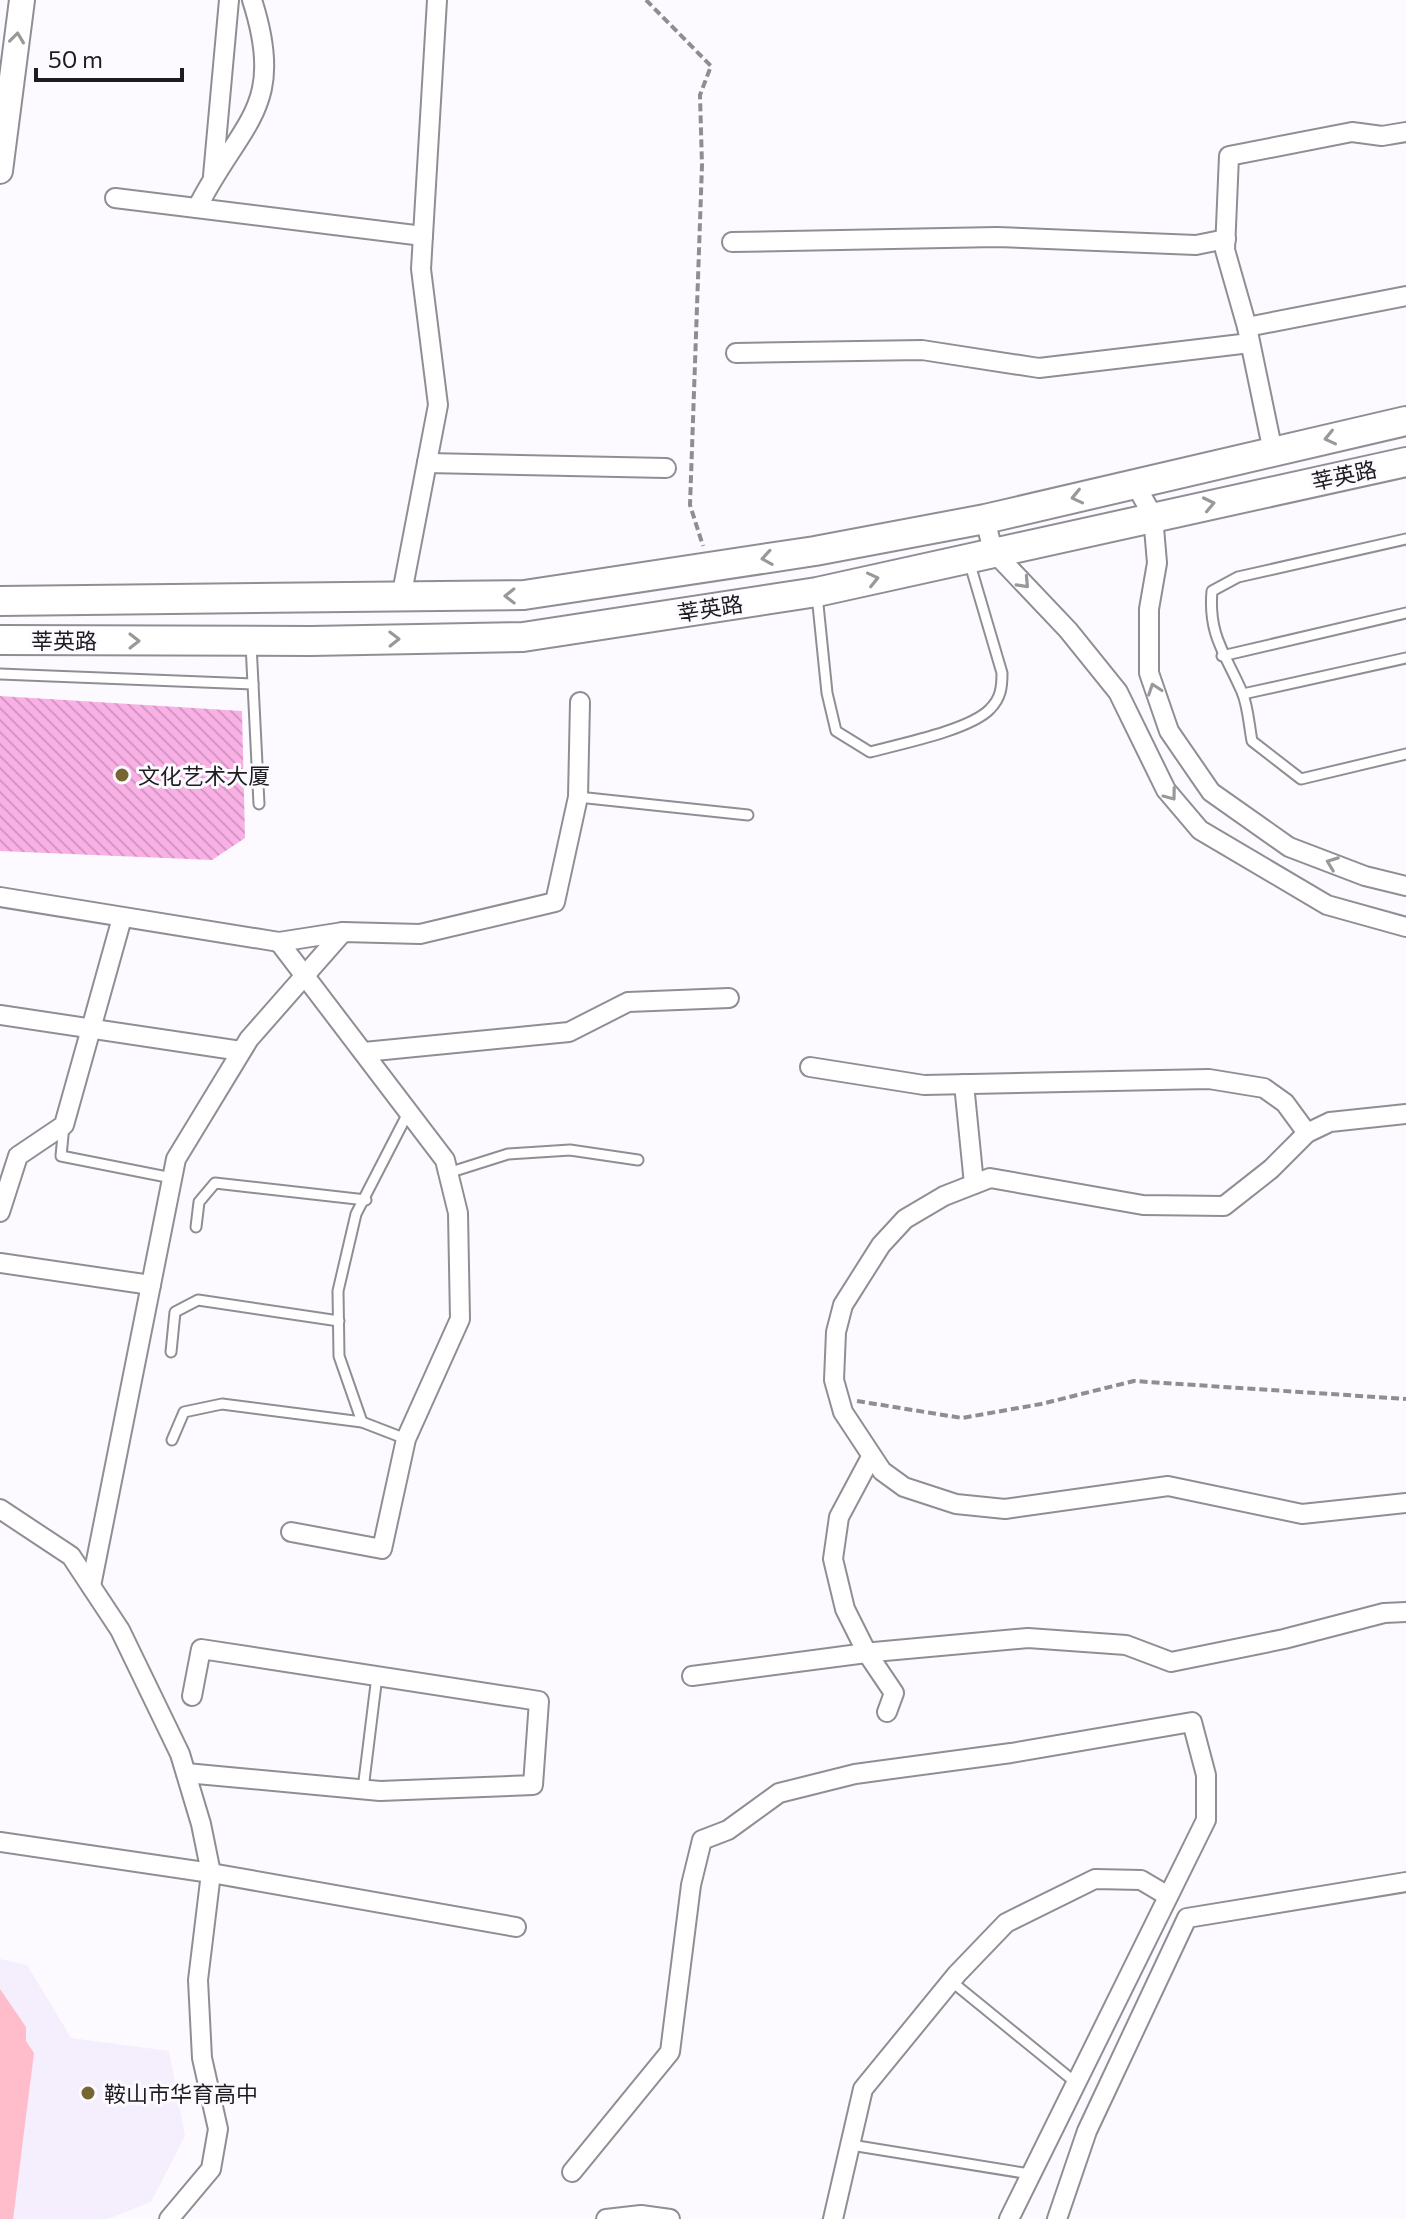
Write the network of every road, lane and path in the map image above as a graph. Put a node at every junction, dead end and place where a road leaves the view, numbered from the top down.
1 (22, 0) edge
2 (229, 0) edge
3 (252, 0) edge
4 (437, 0) edge
5 (646, 0) edge
6 (1406, 132) edge
7 (0, 171) edge
8 (213, 176) junction
9 (115, 198) dead end
10 (197, 208) junction
11 (423, 236) junction
12 (1226, 239) junction
13 (732, 242) dead end
14 (1406, 296) edge
15 (1249, 335) junction
16 (736, 353) dead end
17 (1406, 421) edge
18 (1273, 452) junction
19 (1406, 462) edge
20 (427, 463) junction
21 (666, 468) dead end
22 (1135, 484) junction
23 (1153, 516) junction
24 (985, 519) junction
25 (1406, 539) edge
26 (981, 554) junction
27 (709, 567) junction
28 (817, 592) junction
29 (401, 598) junction
30 (0, 601) edge
31 (1406, 613) edge
32 (0, 640) edge
33 (250, 641) junction
34 (1222, 656) junction
35 (1406, 658) edge
36 (0, 674) edge
37 (253, 684) junction
38 (1243, 694) junction
39 (580, 702) dead end
40 (1406, 754) edge
41 (578, 797) junction
42 (259, 804) dead end
43 (748, 815) dead end
44 (1406, 886) edge
45 (0, 897) edge
46 (122, 918) junction
47 (1406, 927) edge
48 (343, 932) junction
49 (279, 942) junction
50 (305, 975) junction
51 (729, 998) dead end
52 (0, 1015) edge
53 (92, 1029) junction
54 (241, 1051) junction
55 (364, 1052) junction
56 (810, 1067) dead end
57 (964, 1084) junction
58 (408, 1113) junction
59 (1406, 1114) edge
60 (64, 1125) junction
61 (1307, 1133) junction
62 (638, 1160) dead end
63 (448, 1173) junction
64 (172, 1178) junction
65 (974, 1184) junction
66 (366, 1200) junction
67 (0, 1212) edge
68 (196, 1227) dead end
69 (0, 1263) edge
70 (151, 1285) junction
71 (339, 1321) junction
72 (171, 1352) dead end
73 (839, 1397) junction
74 (1406, 1399) edge
75 (362, 1422) junction
76 (406, 1439) junction
77 (172, 1440) dead end
78 (871, 1457) junction
79 (1406, 1503) edge
80 (0, 1509) edge
81 (291, 1532) dead end
82 (91, 1586) junction
83 (1406, 1612) edge
84 (867, 1653) junction
85 (377, 1676) junction
86 (692, 1676) dead end
87 (192, 1696) dead end
88 (887, 1712) dead end
89 (186, 1773) junction
90 (363, 1789) junction
91 (0, 1842) edge
92 (211, 1873) junction
93 (1406, 1882) edge
94 (1168, 1896) junction
95 (516, 1927) dead end
96 (951, 1981) junction
97 (1075, 2082) junction
98 (851, 2145) junction
99 (572, 2172) dead end
100 (1030, 2174) junction
101 (169, 2219) edge
102 (606, 2219) edge
103 (670, 2219) edge
104 (833, 2219) edge
105 (1009, 2219) edge
106 (1057, 2219) edge

7 -> 1 main road
2 - 8 street
3 - 8 street
4 - 11 street
5 - 27 path
6 - 12 street
8 - 10 street
9 - 10 street
10 - 11 street
11 - 20 street
12 - 13 street
12 - 15 street
14 - 15 street
15 - 16 street
15 - 18 street
17 -> 18 main road, 莘英路
18 - 22 main road, 莘英路
23 -> 19 main road, 莘英路
20 - 21 street
20 - 29 street
22 - 23 street
22 -> 24 main road, 莘英路
23 - 26 main road, 莘英路
44 -> 23 street
24 - 26 street
24 -> 27 main road, 莘英路
25 - 34 lane
28 -> 26 main road, 莘英路
26 - 28 lane
26 -> 47 street
27 -> 29 main road, 莘英路
33 -> 28 main road, 莘英路
29 - 30 main road, 莘英路
31 - 34 lane
32 -> 33 main road, 莘英路
33 - 37 lane
34 - 38 lane
35 - 38 lane
36 - 37 lane
37 - 42 lane
38 - 40 lane
39 - 41 street
41 - 43 lane
41 - 48 street
45 - 46 street
46 - 49 street
46 - 53 street
48 - 49 street
48 - 50 street
49 - 50 street
50 - 54 street
50 - 55 street
51 - 55 street
52 - 53 street
53 - 54 street
53 - 60 street
54 - 64 street
55 - 58 street
56 - 57 street
57 - 61 street
57 - 65 street
58 - 63 street
58 - 66 lane
59 - 61 street
60 - 64 lane
60 - 67 street
61 - 65 street
62 - 63 lane
63 - 76 street
64 - 70 street
65 - 73 street
66 - 68 lane
66 - 71 lane
69 - 70 street
70 - 82 street
71 - 72 lane
71 - 75 lane
73 - 74 path
73 - 78 street
75 - 76 lane
75 - 77 lane
76 - 81 street
78 - 79 street
78 - 84 street
80 - 82 street
82 - 89 street
83 - 84 street
84 - 86 street
84 - 88 street
85 - 87 street
85 - 90 lane
85 - 90 street
89 - 90 street
89 - 92 street
91 - 92 street
92 - 95 street
92 - 101 street
93 - 106 street
94 - 96 street
94 - 97 street
94 - 99 street
96 - 97 lane
96 - 98 street
97 - 100 street
98 - 100 lane
98 - 104 street
100 - 105 street
102 - 103 street

